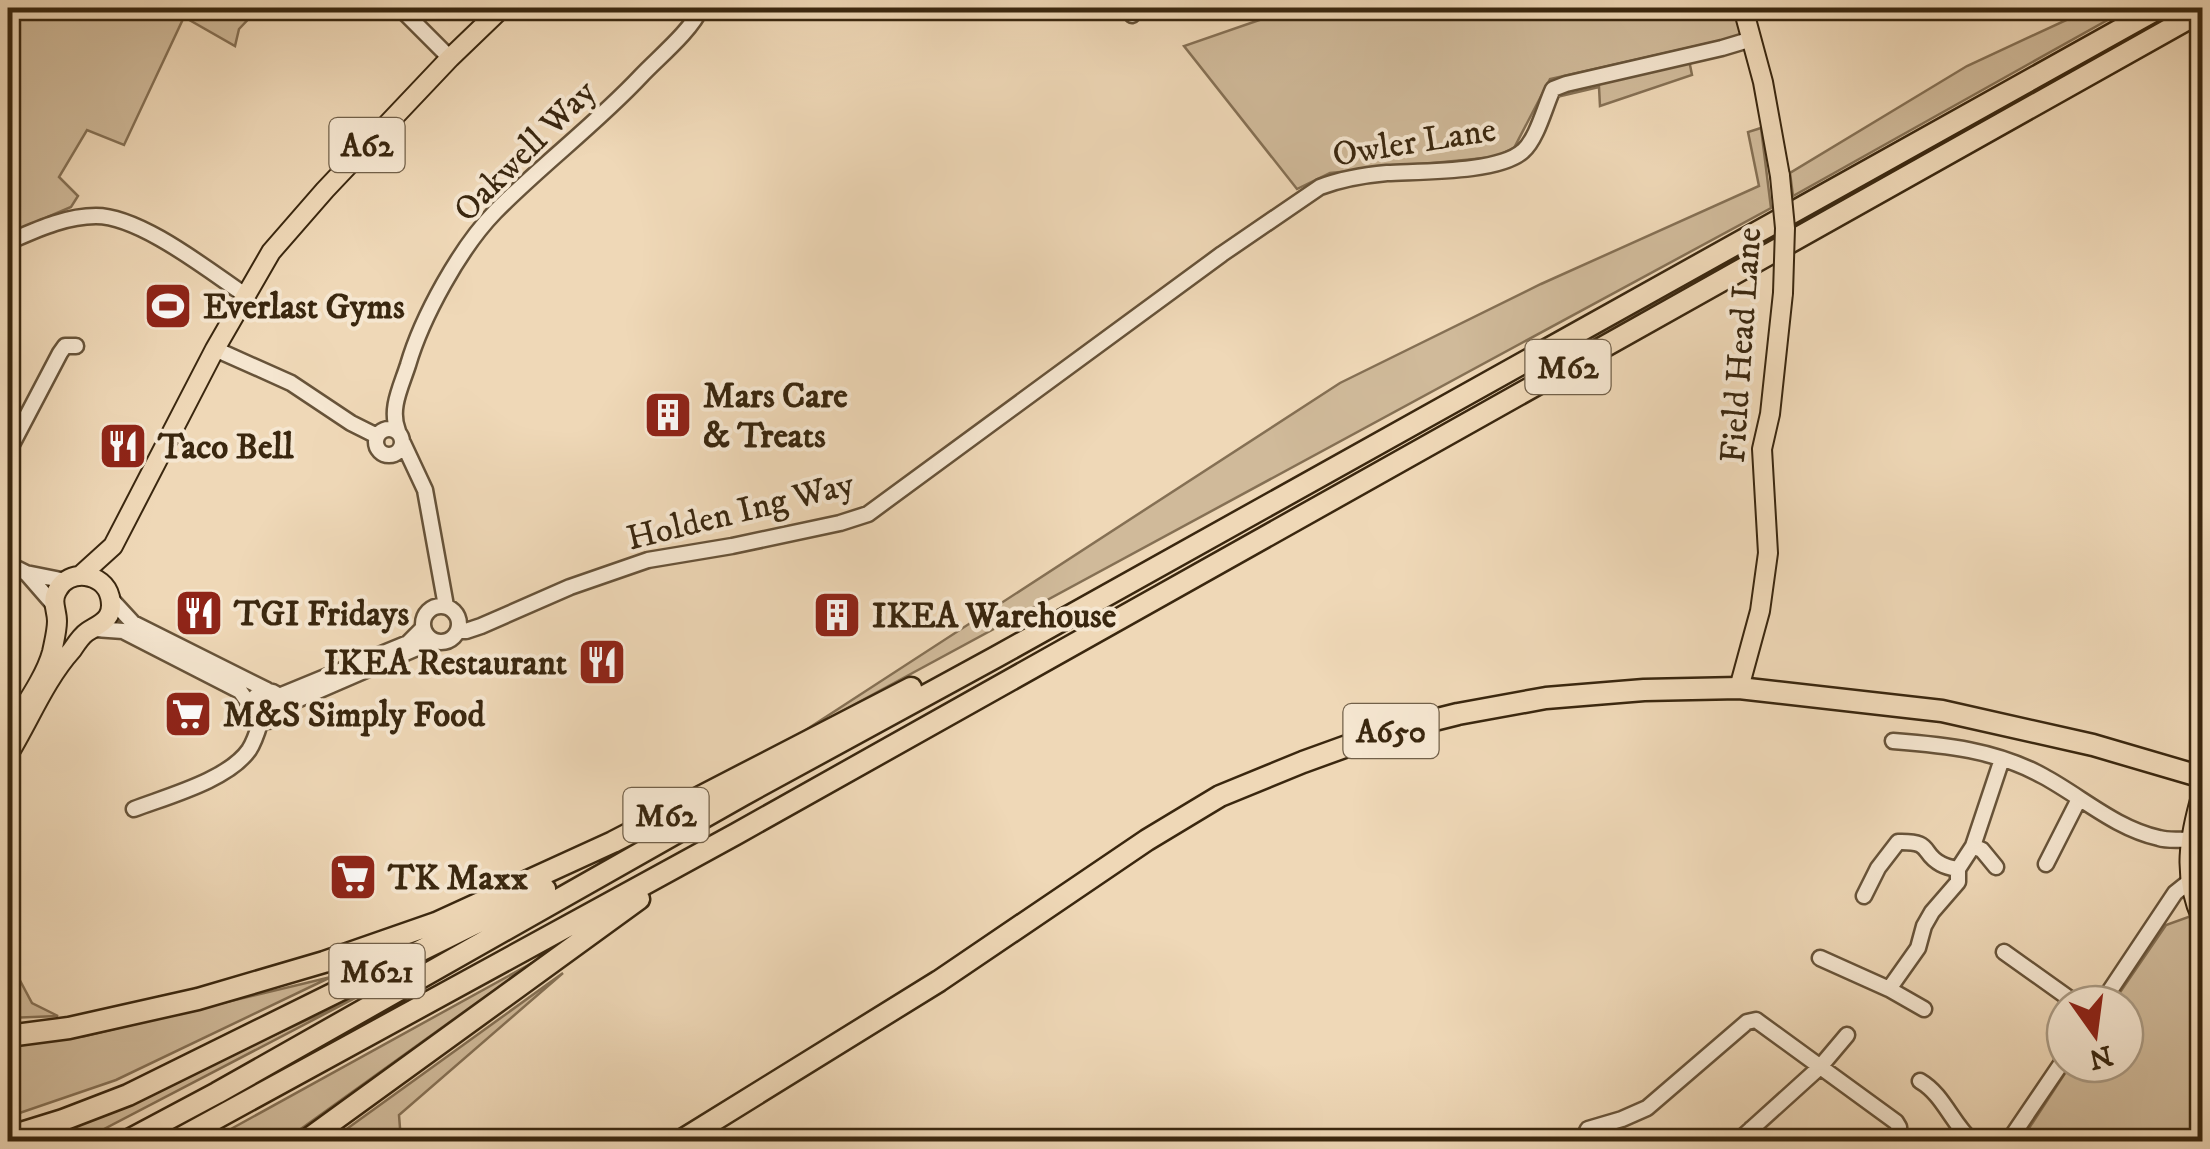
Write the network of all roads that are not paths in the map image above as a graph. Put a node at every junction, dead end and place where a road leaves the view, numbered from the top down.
1 (400, 8) edge
2 (502, 8) edge
3 (701, 8) edge
4 (1743, 8) edge
5 (2159, 8) edge
6 (2202, 11) edge
7 (1752, 39) junction
8 (450, 58) junction
9 (8, 242) edge
10 (245, 294) junction
11 (1141, 315) joint
12 (76, 346) dead end
13 (215, 348) junction
14 (388, 441) junction
15 (8, 452) edge
16 (114, 546) junction
17 (8, 564) edge
18 (1160, 566) junction
19 (26, 573) junction
20 (74, 578) junction
21 (108, 593) junction
22 (440, 607) junction
23 (56, 612) junction
24 (459, 625) junction
25 (91, 630) junction
26 (428, 634) junction
27 (163, 638) junction
28 (174, 658) junction
29 (353, 665) junction
30 (375, 666) junction
31 (1739, 688) junction
32 (276, 697) junction
33 (256, 714) junction
34 (8, 733) edge
35 (1893, 742) dead end
36 (8, 755) edge
37 (2002, 759) junction
38 (2202, 777) edge
39 (2202, 793) edge
40 (743, 795) junction
41 (2079, 799) junction
42 (134, 809) dead end
43 (2190, 840) junction
44 (1973, 846) junction
45 (700, 854) junction
46 (2046, 864) dead end
47 (1996, 867) dead end
48 (1958, 869) junction
49 (2196, 886) edge
50 (1864, 896) dead end
51 (2202, 919) edge
52 (2004, 952) dead end
53 (1820, 958) dead end
54 (2049, 984) edge
55 (2114, 984) edge
56 (1889, 989) junction
57 (1924, 1009) dead end
58 (1847, 1035) dead end
59 (8, 1036) edge
60 (1820, 1067) junction
61 (1920, 1081) dead end
62 (2047, 1084) edge
63 (1757, 1136) edge
64 (8, 1137) edge
65 (125, 1142) edge
66 (172, 1142) edge
67 (304, 1142) edge
68 (679, 1142) edge
69 (1586, 1142) edge
70 (1738, 1142) edge
71 (1900, 1142) edge
72 (1973, 1142) edge
73 (2008, 1142) edge

1 - 8 street
2 - 8 main road, A62
3 - 14 street, Oakwell Way
4 - 7 main road, Field Head Lane
5 - 18 highway, M62
6 - 45 highway, M62
7 - 11 street, Owler Lane
7 - 31 main road, Field Head Lane, bridge
8 - 10 main road, A62
9 - 10 street
10 - 13 main road, A62
11 - 24 street, Holden Ing Way
12 - 15 street
13 - 14 street
13 - 16 main road, A62
14 - 22 street
16 - 20 main road, A62
16 - 21 main road, A62
17 - 19 street
18 - 40 highway, M62
18 - 59 highway, M62
19 - 20 street
19 - 23 street
20 - 21 main road
20 - 23 main road, A62
21 - 25 main road, A62
21 - 27 street
22 - 24 street, Holden Ing Way
22 - 26 street
23 - 25 main road
23 - 34 main road, A62
24 - 26 street
25 - 28 street
25 - 36 main road, A62
26 - 29 street
26 - 30 street
27 - 28 street
27 - 32 street
28 - 33 street
29 - 30 street
29 - 32 street
30 - 32 street
31 - 38 highway, A650
31 - 68 highway, A650
32 - 33 street
32 - 33 street
33 - 42 street
35 - 37 street
37 - 41 street
37 - 44 street
39 - 43 main road
40 - 64 highway, M621
40 - 65 highway, M62
41 - 43 street
41 - 46 street
43 - 49 main road
44 - 47 street
44 - 48 street
45 - 66 highway, M62
45 - 67 highway, M621
48 - 50 street
48 - 56 street
49 - 51 main road
49 - 55 street
52 - 54 street
53 - 56 street
56 - 57 street
58 - 60 street
60 - 63 street
60 - 69 street
60 - 71 street
61 - 72 street
62 - 73 street
63 - 70 street

